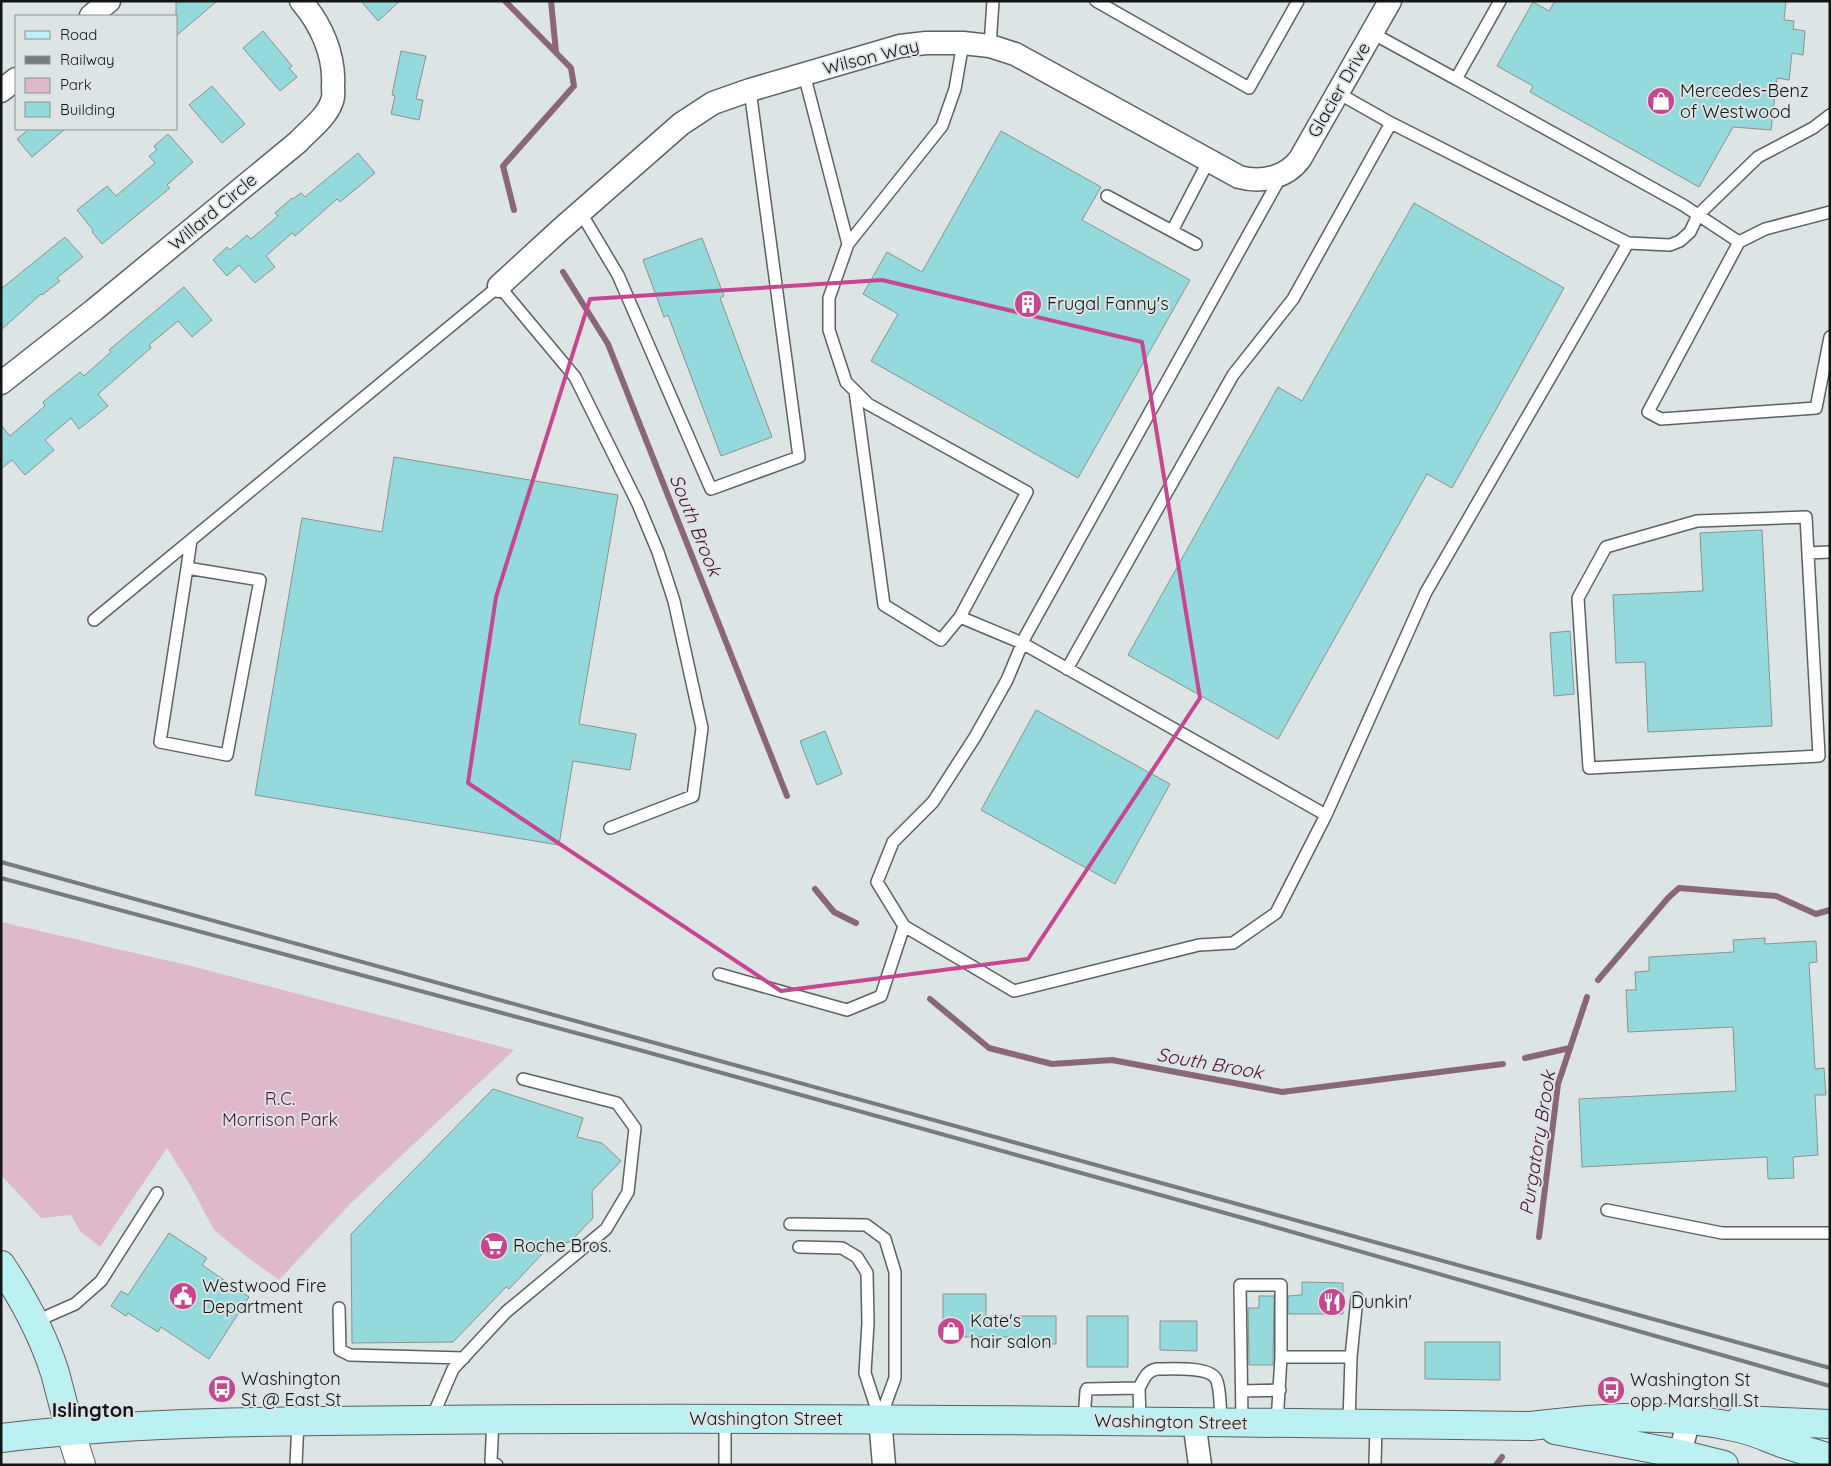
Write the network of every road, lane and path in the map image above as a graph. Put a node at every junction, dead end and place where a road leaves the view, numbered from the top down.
1 (109, 1) edge
2 (301, 1) edge
3 (993, 1) edge
4 (1096, 1) edge
5 (1298, 1) edge
6 (1390, 1) edge
7 (1500, 1) edge
8 (92, 15) edge
9 (1372, 33) junction
10 (963, 43) junction
11 (990, 46) junction
12 (804, 74) junction
13 (1456, 79) junction
14 (15, 80) edge
15 (750, 90) junction
16 (1, 91) edge
17 (1338, 93) junction
18 (1830, 116) edge
19 (1391, 123) junction
20 (1209, 160) junction
21 (1282, 173) junction
22 (1107, 196) dead end
23 (1830, 212) edge
24 (581, 213) junction
25 (1698, 215) junction
26 (1172, 231) junction
27 (1739, 242) junction
28 (1628, 243) junction
29 (848, 244) junction
30 (1196, 244) dead end
31 (499, 286) junction
32 (1830, 337) edge
33 (1, 383) edge
34 (855, 391) junction
35 (191, 540) junction
36 (1830, 552) edge
37 (1808, 553) junction
38 (187, 568) junction
39 (960, 617) junction
40 (94, 620) dead end
41 (1022, 643) junction
42 (1067, 669) junction
43 (1326, 816) junction
44 (610, 828) dead end
45 (904, 926) junction
46 (719, 974) dead end
47 (523, 1078) dead end
48 (157, 1193) dead end
49 (1607, 1210) dead end
50 (790, 1224) dead end
51 (1830, 1233) edge
52 (798, 1247) dead end
53 (1, 1265) edge
54 (1357, 1298) dead end
55 (339, 1308) dead end
56 (34, 1322) junction
57 (1281, 1356) junction
58 (1351, 1357) junction
59 (464, 1358) junction
60 (1140, 1388) junction
61 (1280, 1390) junction
62 (1242, 1391) junction
63 (725, 1418) junction
64 (1689, 1418) junction
65 (493, 1419) junction
66 (880, 1419) junction
67 (431, 1420) junction
68 (1140, 1420) junction
69 (298, 1421) junction
70 (1084, 1421) junction
71 (1219, 1422) junction
72 (1277, 1423) junction
73 (1349, 1424) junction
74 (1376, 1424) junction
75 (1830, 1424) edge
76 (1531, 1426) junction
77 (70, 1430) junction
78 (1, 1438) edge
79 (1830, 1458) edge
80 (1679, 1459) edge
81 (81, 1465) edge
82 (296, 1465) edge
83 (497, 1465) edge
84 (725, 1465) edge
85 (884, 1465) edge
86 (1200, 1465) edge
87 (1375, 1465) edge
88 (1724, 1465) edge

1 - 8 street
2 - 33 street, Willard Circle
3 - 11 lane
4 - 5 lane
6 - 9 street, Glacier Drive
7 - 13 lane
9 - 13 lane
9 - 17 street, Glacier Drive
10 - 11 street, Wilson Way
10 - 12 street, Wilson Way
10 - 29 lane
11 - 20 street, Wilson Way
12 - 15 street, Wilson Way
12 - 29 lane
13 - 25 lane
14 - 16 street
15 - 24 street, Wilson Way
15 - 24 lane
17 - 19 lane
17 - 21 street, Glacier Drive
18 - 25 lane
19 - 28 lane
19 - 42 lane
20 - 21 street, Wilson Way
20 - 26 lane
21 - 41 lane
22 - 26 lane
23 - 27 lane
24 - 31 street, Wilson Way
25 - 27 lane
25 - 28 lane
26 - 30 lane
27 - 32 lane
28 - 43 lane
29 - 34 lane
31 - 35 lane
31 - 44 lane
34 - 39 lane
34 - 39 lane
35 - 38 lane
35 - 40 lane
36 - 37 lane
37 - 37 lane
38 - 38 lane
39 - 41 lane
41 - 42 lane
41 - 45 lane
42 - 43 lane
43 - 45 lane
45 - 46 lane
47 - 59 lane
48 - 56 lane
49 - 51 lane
50 - 66 lane
52 - 66 lane
53 - 56 main road
54 - 58 lane
55 - 59 lane
56 - 77 main road
57 - 58 lane
57 - 61 lane
57 - 62 lane
58 - 73 lane
59 - 67 lane
60 - 68 lane
60 - 70 lane
60 - 71 lane
61 - 62 lane
61 - 72 lane
62 - 71 lane
63 - 65 main road, Washington Street
63 - 66 main road, Washington Street
63 - 84 lane
64 - 75 main road
64 - 76 main road, Washington Street
64 - 79 main road, Washington Street
64 - 80 street
65 - 67 main road, Washington Street
65 - 83 lane
66 - 70 main road, Washington Street
66 - 85 street
67 - 69 main road, Washington Street
68 - 70 main road, Washington Street
68 - 71 main road, Washington Street
69 - 77 main road, Washington Street
69 - 82 lane
71 - 72 main road, Washington Street
71 - 86 street
72 - 73 main road, Washington Street
73 - 74 main road, Washington Street
74 - 76 main road, Washington Street
74 - 87 lane
76 - 80 main road, Washington Street
77 - 78 main road, Washington Street
77 - 81 street
80 - 88 main road, Washington Street

